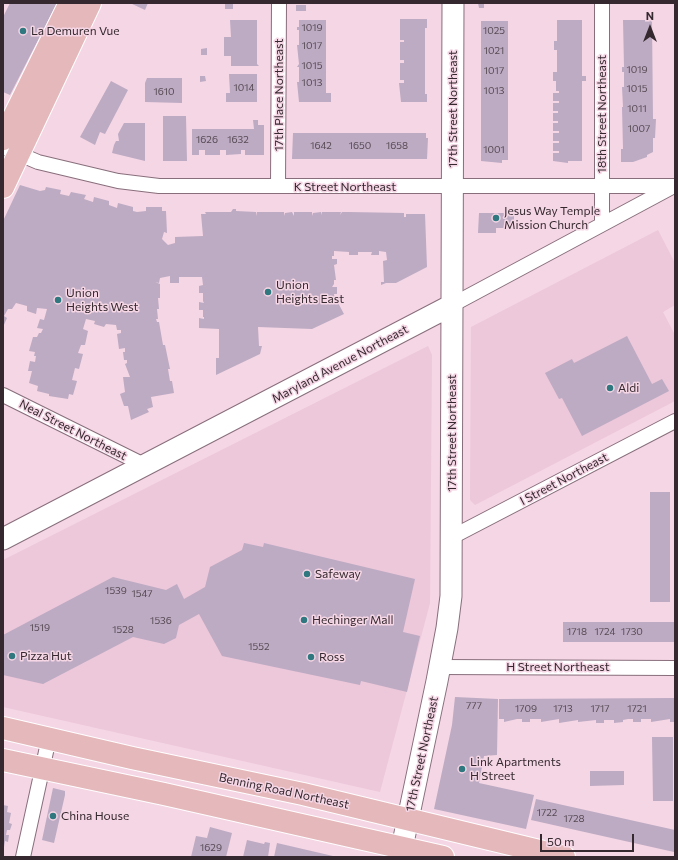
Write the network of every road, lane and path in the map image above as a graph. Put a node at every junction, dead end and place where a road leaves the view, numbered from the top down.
1 (70, 3) edge
2 (90, 3) edge
3 (279, 3) edge
4 (453, 3) edge
5 (602, 3) edge
6 (3, 138) edge
7 (11, 150) edge
8 (278, 186) junction
9 (675, 186) edge
10 (3, 187) edge
11 (602, 187) junction
12 (452, 188) junction
13 (602, 224) junction
14 (452, 305) junction
15 (3, 395) edge
16 (675, 421) edge
17 (144, 465) junction
18 (452, 537) junction
19 (3, 540) edge
20 (440, 667) junction
21 (675, 668) edge
22 (3, 728) edge
23 (49, 738) junction
24 (3, 760) edge
25 (42, 769) junction
26 (408, 820) junction
27 (401, 853) edge
28 (23, 857) edge
29 (443, 857) edge
30 (564, 857) edge

1 - 6 main road
2 - 7 main road
3 - 8 street, 17th Place Northeast
4 - 12 main road, 17th Street Northeast
5 - 11 street, 18th Street Northeast
7 - 8 street, K Street Northeast
7 - 10 main road
8 - 12 street, K Street Northeast
9 - 11 street, K Street Northeast
9 - 13 street, Maryland Avenue Northeast
11 - 12 street, K Street Northeast
11 - 13 street, 18th Street Northeast
12 - 14 main road, 17th Street Northeast
13 - 14 street, Maryland Avenue Northeast
14 - 17 main road, Maryland Avenue Northeast
14 - 18 main road, 17th Street Northeast
15 - 17 street, Neal Street Northeast
16 - 18 street, I Street Northeast
17 - 19 main road, Maryland Avenue Northeast
18 - 20 main road, 17th Street Northeast
20 - 21 street, H Street Northeast
20 - 26 main road, 17th Street Northeast
22 - 23 main road, Benning Road Northeast
23 - 25 street
23 - 26 main road, Benning Road Northeast
24 - 25 main road
25 - 27 main road
25 - 28 street
26 - 27 main road, 17th Street Northeast
26 - 30 main road, Benning Road Northeast
27 - 29 main road

